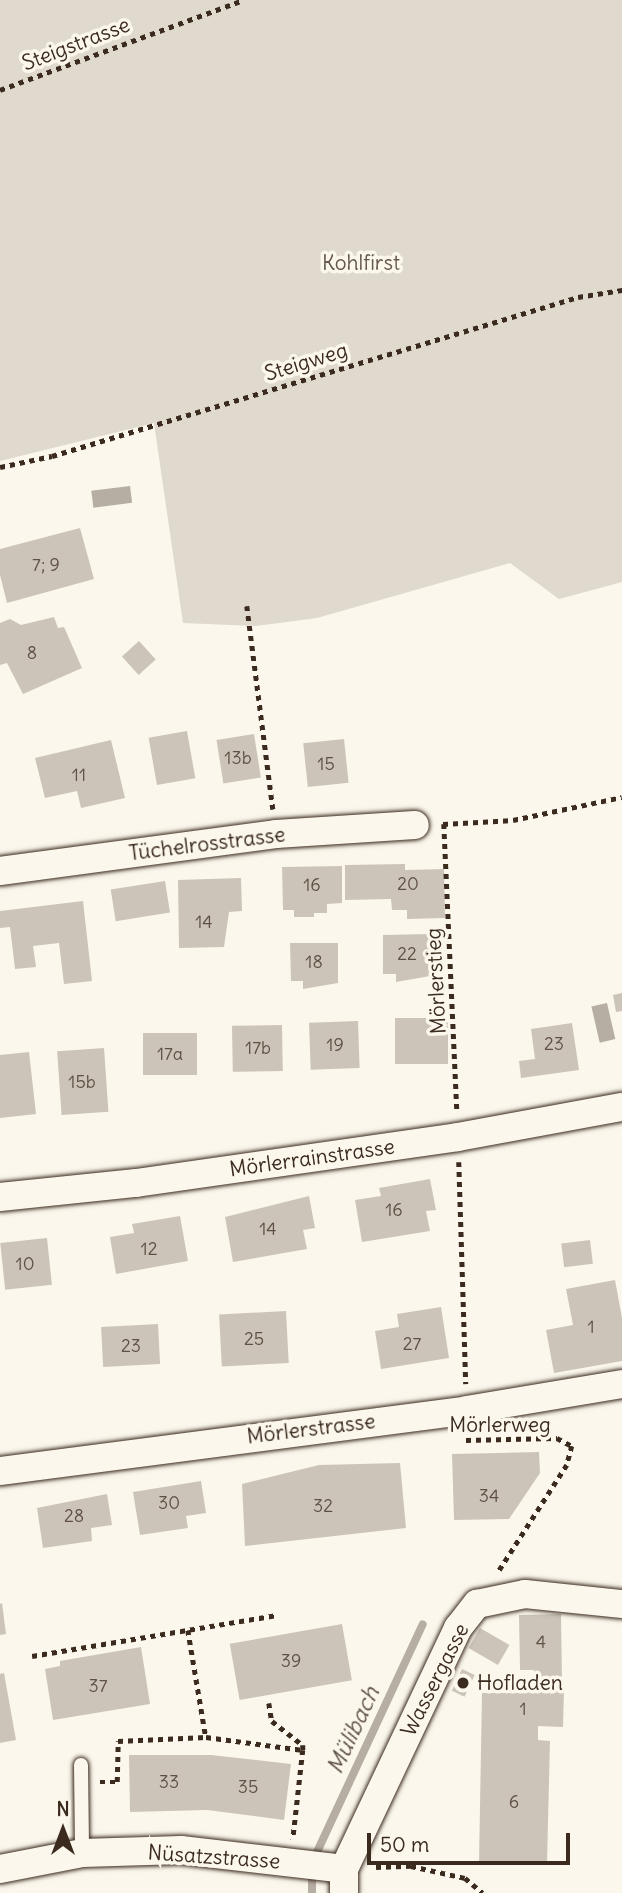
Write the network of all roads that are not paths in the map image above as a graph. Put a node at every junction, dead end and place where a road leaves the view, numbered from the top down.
1 (415, 825) road end
2 (0, 871) edge
3 (622, 1107) edge
4 (0, 1197) edge
5 (622, 1384) edge
6 (0, 1471) edge
7 (622, 1604) edge
8 (81, 1765) dead end
9 (82, 1853) junction
10 (0, 1869) edge
11 (344, 1881) edge

1 - 2 street, Tüchelrosstrasse
3 - 4 street, Mörlerrainstrasse
5 - 6 street, Mörlerstrasse
7 - 11 street, Wassergasse
8 - 9 lane
9 - 10 street, Nüsatzstrasse
9 - 11 street, Nüsatzstrasse

